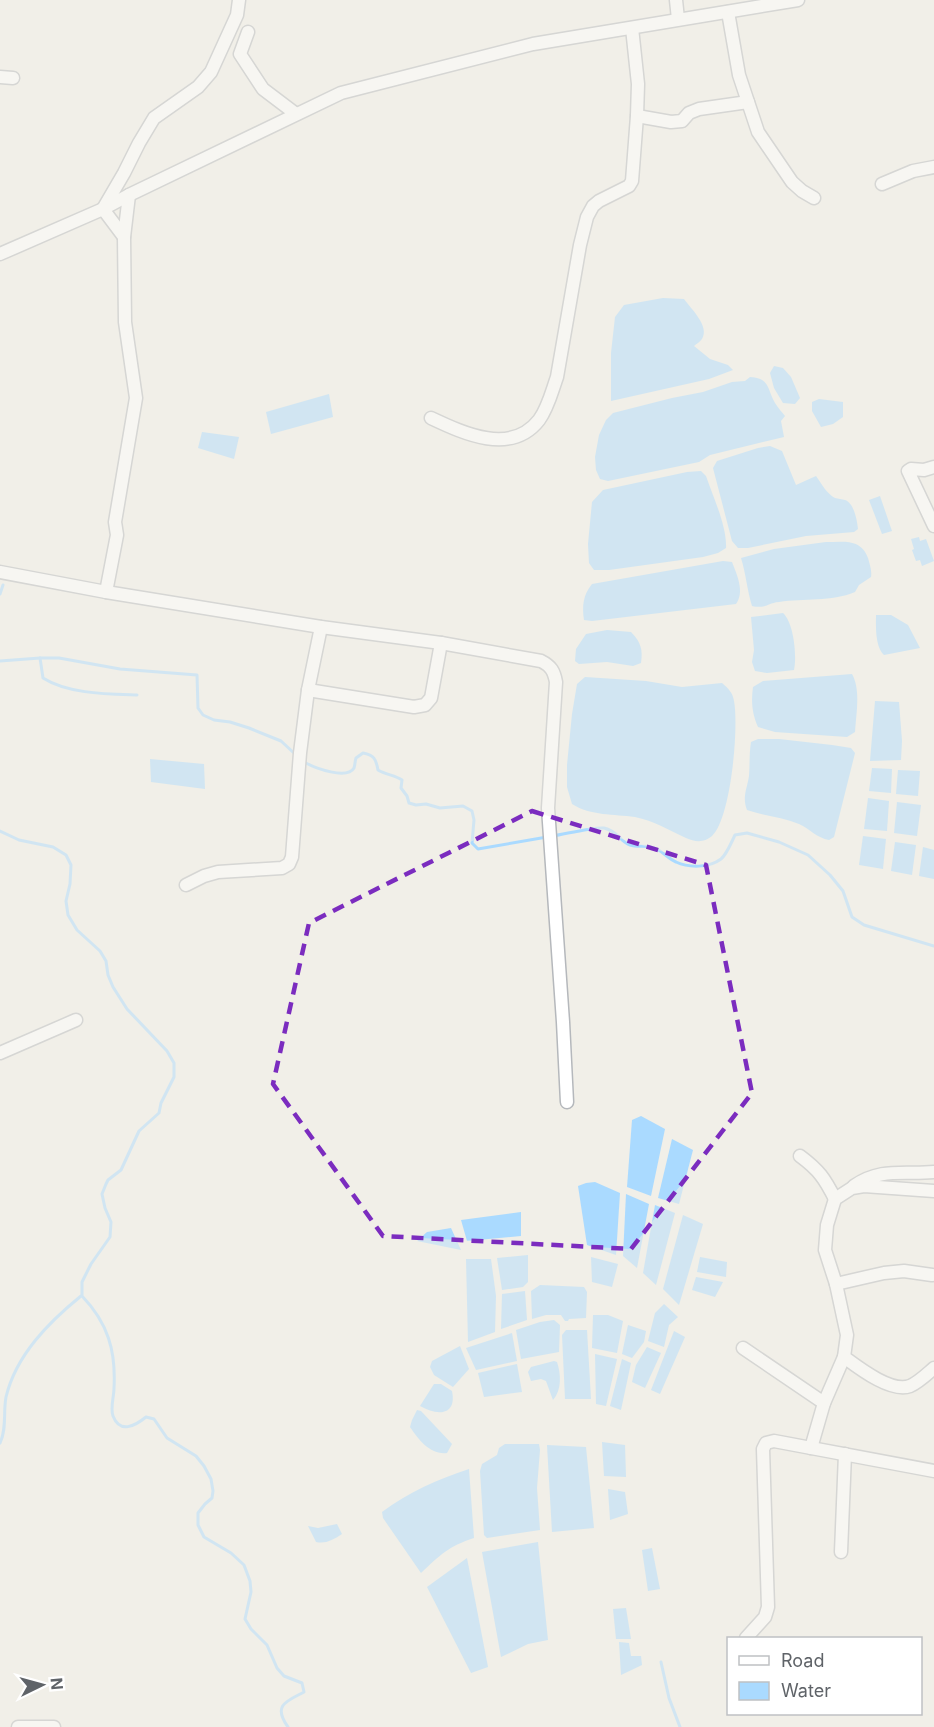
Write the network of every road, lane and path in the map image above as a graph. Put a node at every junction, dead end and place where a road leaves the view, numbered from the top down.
1 (239, 0) edge
2 (676, 0) edge
3 (798, 0) edge
4 (728, 12) junction
5 (678, 19) junction
6 (632, 28) junction
7 (248, 32) dead end
8 (748, 102) junction
9 (296, 114) junction
10 (637, 116) junction
11 (934, 167) edge
12 (882, 184) dead end
13 (129, 195) junction
14 (814, 198) dead end
15 (103, 209) junction
16 (124, 237) junction
17 (0, 254) edge
18 (431, 418) dead end
19 (934, 467) edge
20 (934, 526) edge
21 (0, 572) edge
22 (106, 592) junction
23 (321, 627) junction
24 (441, 643) junction
25 (308, 690) junction
26 (186, 885) dead end
27 (76, 1020) dead end
28 (0, 1053) edge
29 (567, 1102) dead end
30 (800, 1156) dead end
31 (934, 1172) edge
32 (852, 1188) junction
33 (934, 1191) edge
34 (836, 1199) junction
35 (932, 1275) dead end
36 (836, 1284) junction
37 (743, 1348) dead end
38 (844, 1357) junction
39 (934, 1368) edge
40 (824, 1403) junction
41 (811, 1448) junction
42 (845, 1454) junction
43 (934, 1471) edge
44 (842, 1552) dead end
45 (748, 1637) edge
46 (18, 1727) edge
47 (54, 1727) edge

1 - 15 street
2 - 5 street
3 - 4 street
4 - 5 street
4 - 8 street
5 - 6 street
6 - 9 street
6 - 10 street
7 - 9 street
8 - 10 street
8 - 14 street
9 - 13 street
10 - 18 street
11 - 12 street
13 - 15 street
13 - 16 street
15 - 16 street
15 - 17 street
16 - 22 street
19 - 20 street
21 - 22 street
22 - 23 street
23 - 24 street
23 - 25 street
24 - 25 street
24 - 29 street
25 - 26 street
27 - 28 street
30 - 34 street
31 - 32 street
32 - 33 street
32 - 34 street
34 - 36 street
35 - 36 street
36 - 38 street
37 - 40 street
38 - 39 street
38 - 40 street
40 - 41 street
41 - 42 street
41 - 45 street
42 - 43 street
42 - 44 street
46 - 47 street

